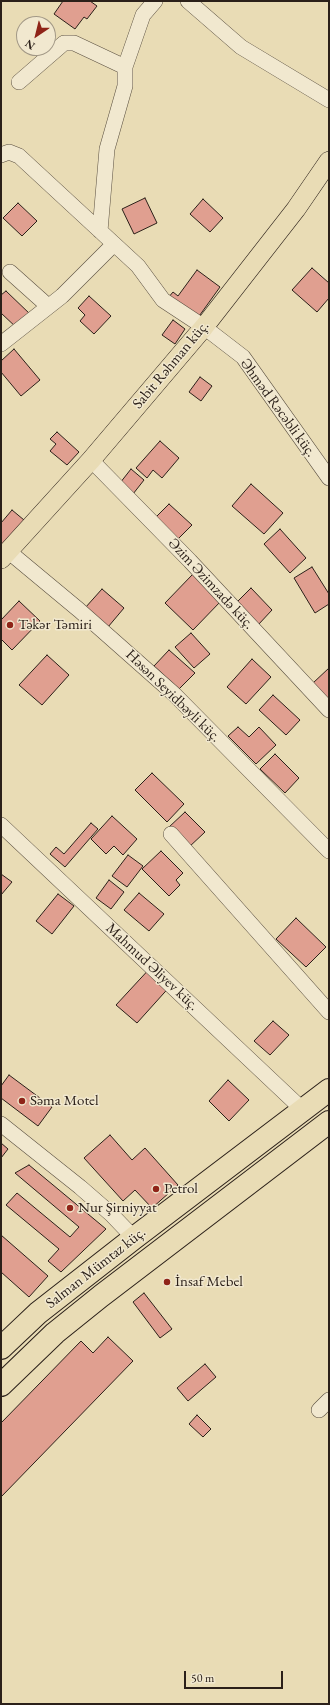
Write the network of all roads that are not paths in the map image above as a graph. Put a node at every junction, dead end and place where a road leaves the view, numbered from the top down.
1 (155, 1) edge
2 (188, 1) edge
3 (125, 67) junction
4 (19, 82) dead end
5 (329, 100) edge
6 (1, 155) edge
7 (329, 162) edge
8 (100, 231) junction
9 (114, 244) junction
10 (10, 272) dead end
11 (48, 306) junction
12 (204, 327) junction
13 (1, 344) edge
14 (91, 460) junction
15 (329, 478) edge
16 (4, 555) edge
17 (329, 710) edge
18 (1, 825) edge
19 (171, 834) dead end
20 (329, 852) edge
21 (329, 1012) edge
22 (329, 1090) edge
23 (303, 1110) junction
24 (329, 1122) edge
25 (1, 1124) edge
26 (229, 1166) junction
27 (245, 1186) junction
28 (134, 1238) junction
29 (150, 1258) junction
30 (1, 1348) edge
31 (1, 1385) edge

1 - 3 street
2 - 5 street
3 - 4 street
3 - 8 street
6 - 8 street, Əhməd Rəcəbli küç.
7 - 12 main road, Sabit Rəhman küç.
8 - 9 street, Əhməd Rəcəbli küç.
9 - 11 street
9 - 12 street, Əhməd Rəcəbli küç.
10 - 11 street
11 - 13 street
12 - 14 main road, Sabit Rəhman küç.
12 - 15 street, Əhməd Rəcəbli küç.
14 - 16 main road, Sabit Rəhman küç.
14 - 17 street, Əzim Əzimzadə küç.
16 - 20 street, Həsən Seyidbəyli küç.
18 - 23 street, Mahmud Əliyev küç.
19 - 21 street
22 - 23 highway, Salman Mümtaz küç.
23 - 26 highway, Salman Mümtaz küç.
24 - 27 highway
25 - 28 street
26 - 27 highway
26 - 28 highway, Salman Mümtaz küç.
27 - 29 highway
28 - 29 highway
28 - 30 highway, Salman Mümtaz küç.
29 - 31 highway

